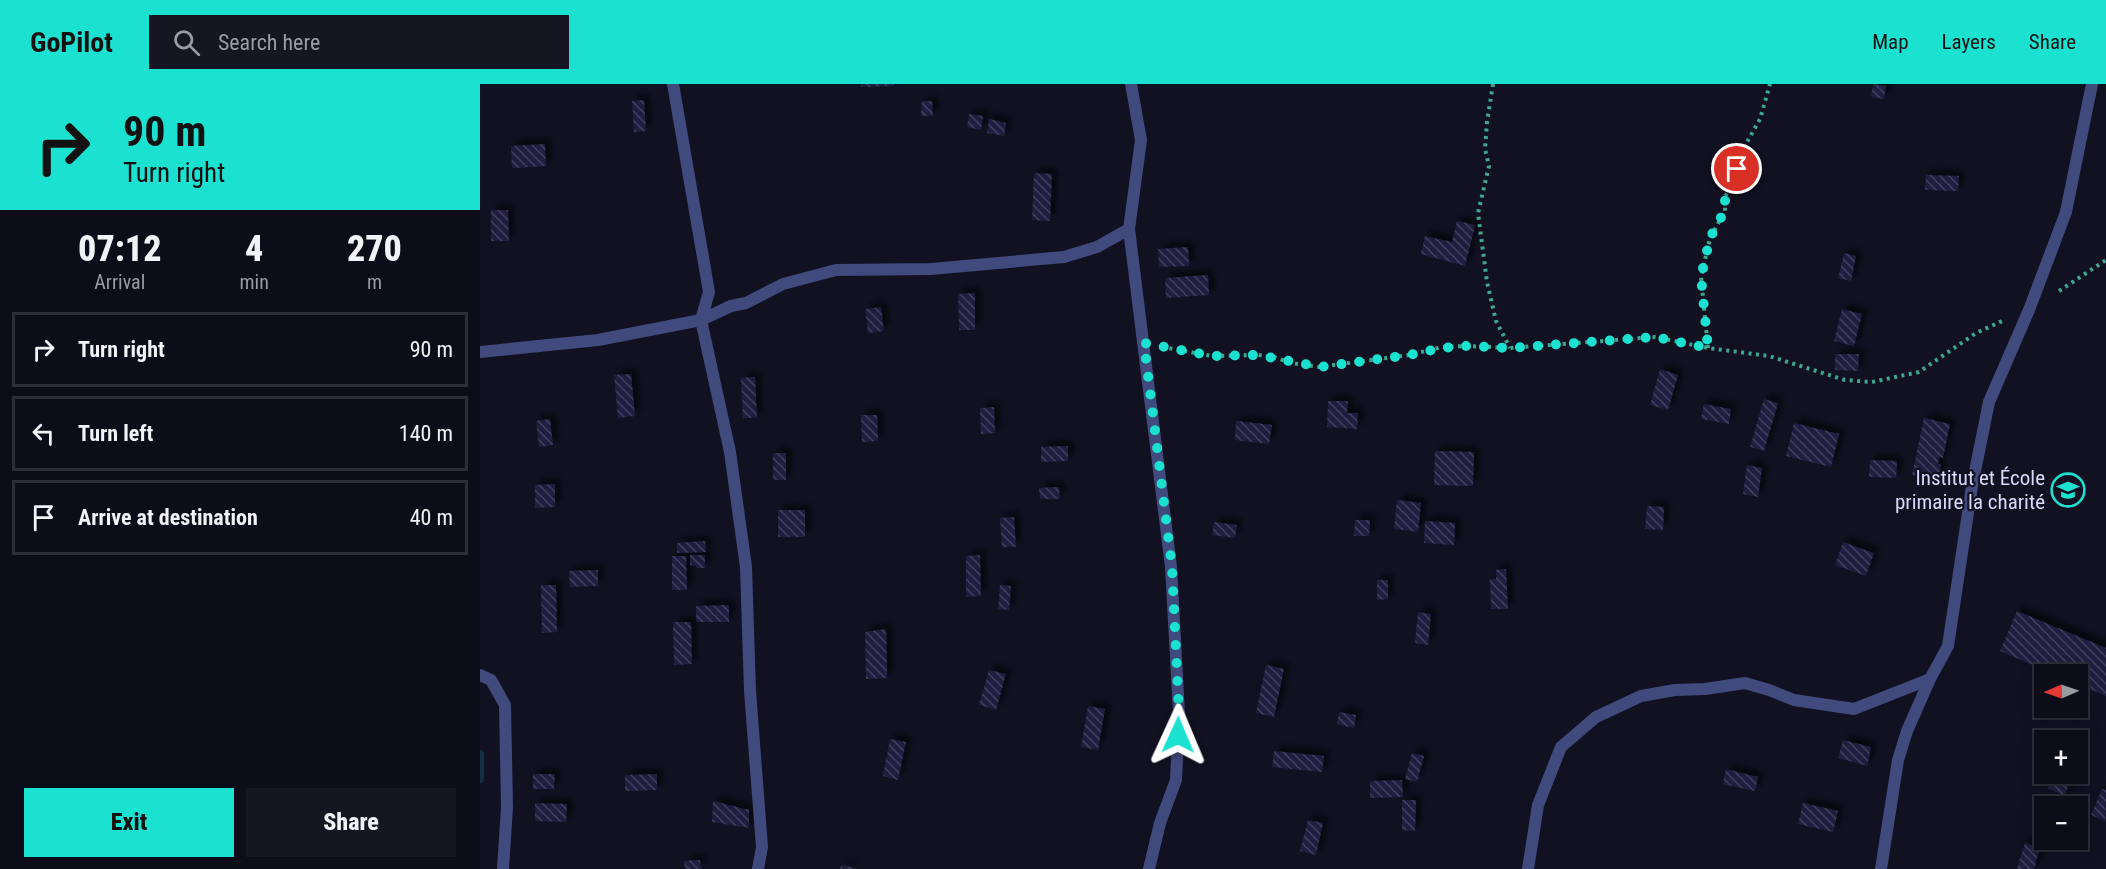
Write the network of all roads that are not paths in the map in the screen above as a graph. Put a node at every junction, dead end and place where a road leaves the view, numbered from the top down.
1 (673, 84) edge
2 (1131, 84) edge
3 (2092, 84) edge
4 (1129, 230) junction
5 (701, 320) junction
6 (480, 352) edge
7 (480, 675) edge
8 (1930, 679) junction
9 (503, 869) edge
10 (758, 869) edge
11 (1149, 869) edge
12 (1528, 869) edge
13 (1881, 869) edge

1 - 5 street
2 - 4 street
3 - 8 street
4 - 5 street
4 - 11 street
5 - 6 street
5 - 10 street
7 - 9 street
8 - 12 street
8 - 13 street

